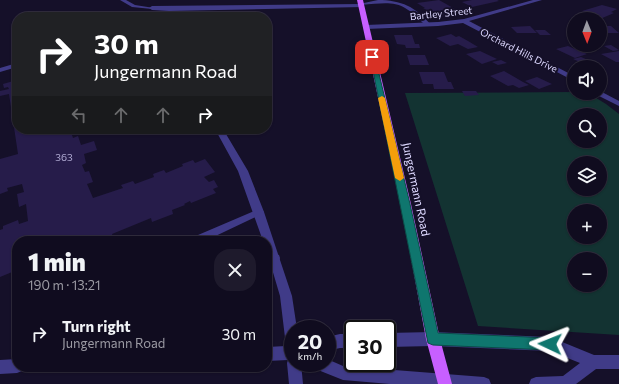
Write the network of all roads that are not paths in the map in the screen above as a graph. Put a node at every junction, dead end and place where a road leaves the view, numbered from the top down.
1 (122, 0) edge
2 (259, 0) edge
3 (379, 0) edge
4 (396, 0) edge
5 (539, 0) edge
6 (361, 3) edge
7 (152, 8) joint
8 (257, 8) junction
9 (464, 22) junction
10 (428, 24) junction
11 (366, 27) junction
12 (12, 66) edge
13 (0, 70) edge
14 (567, 75) edge
15 (607, 97) edge
16 (619, 104) edge
17 (222, 134) edge
18 (259, 212) junction
19 (206, 236) edge
20 (265, 236) edge
21 (272, 262) edge
22 (289, 320) edge
23 (433, 339) junction
24 (396, 340) edge
25 (284, 353) edge
26 (272, 354) edge
27 (594, 362) junction
28 (619, 362) edge
29 (12, 366) edge
30 (0, 367) edge
31 (336, 370) edge
32 (295, 372) edge
33 (444, 382) edge
34 (296, 384) edge
35 (484, 384) edge
36 (536, 384) edge

1 - 7 lane
2 - 8 street
3 - 4 lane
3 - 6 lane
4 - 10 lane
5 - 9 street, Bartley Street
6 - 8 street
6 - 11 main road, Jungermann Road
7 - 8 street
9 - 10 street, Bartley Street
9 - 14 street, Orchard Hills Drive
10 - 11 street, Bartley Street
11 - 23 main road, Jungermann Road
12 - 13 street
15 - 16 street
17 - 18 street
18 - 19 lane
18 - 20 street
21 - 22 street
23 - 24 street
23 - 27 street
23 - 33 main road, Jungermann Road
25 - 26 street
27 - 28 street
27 - 36 street
29 - 30 street
31 - 33 street
32 - 34 street
33 - 35 street

